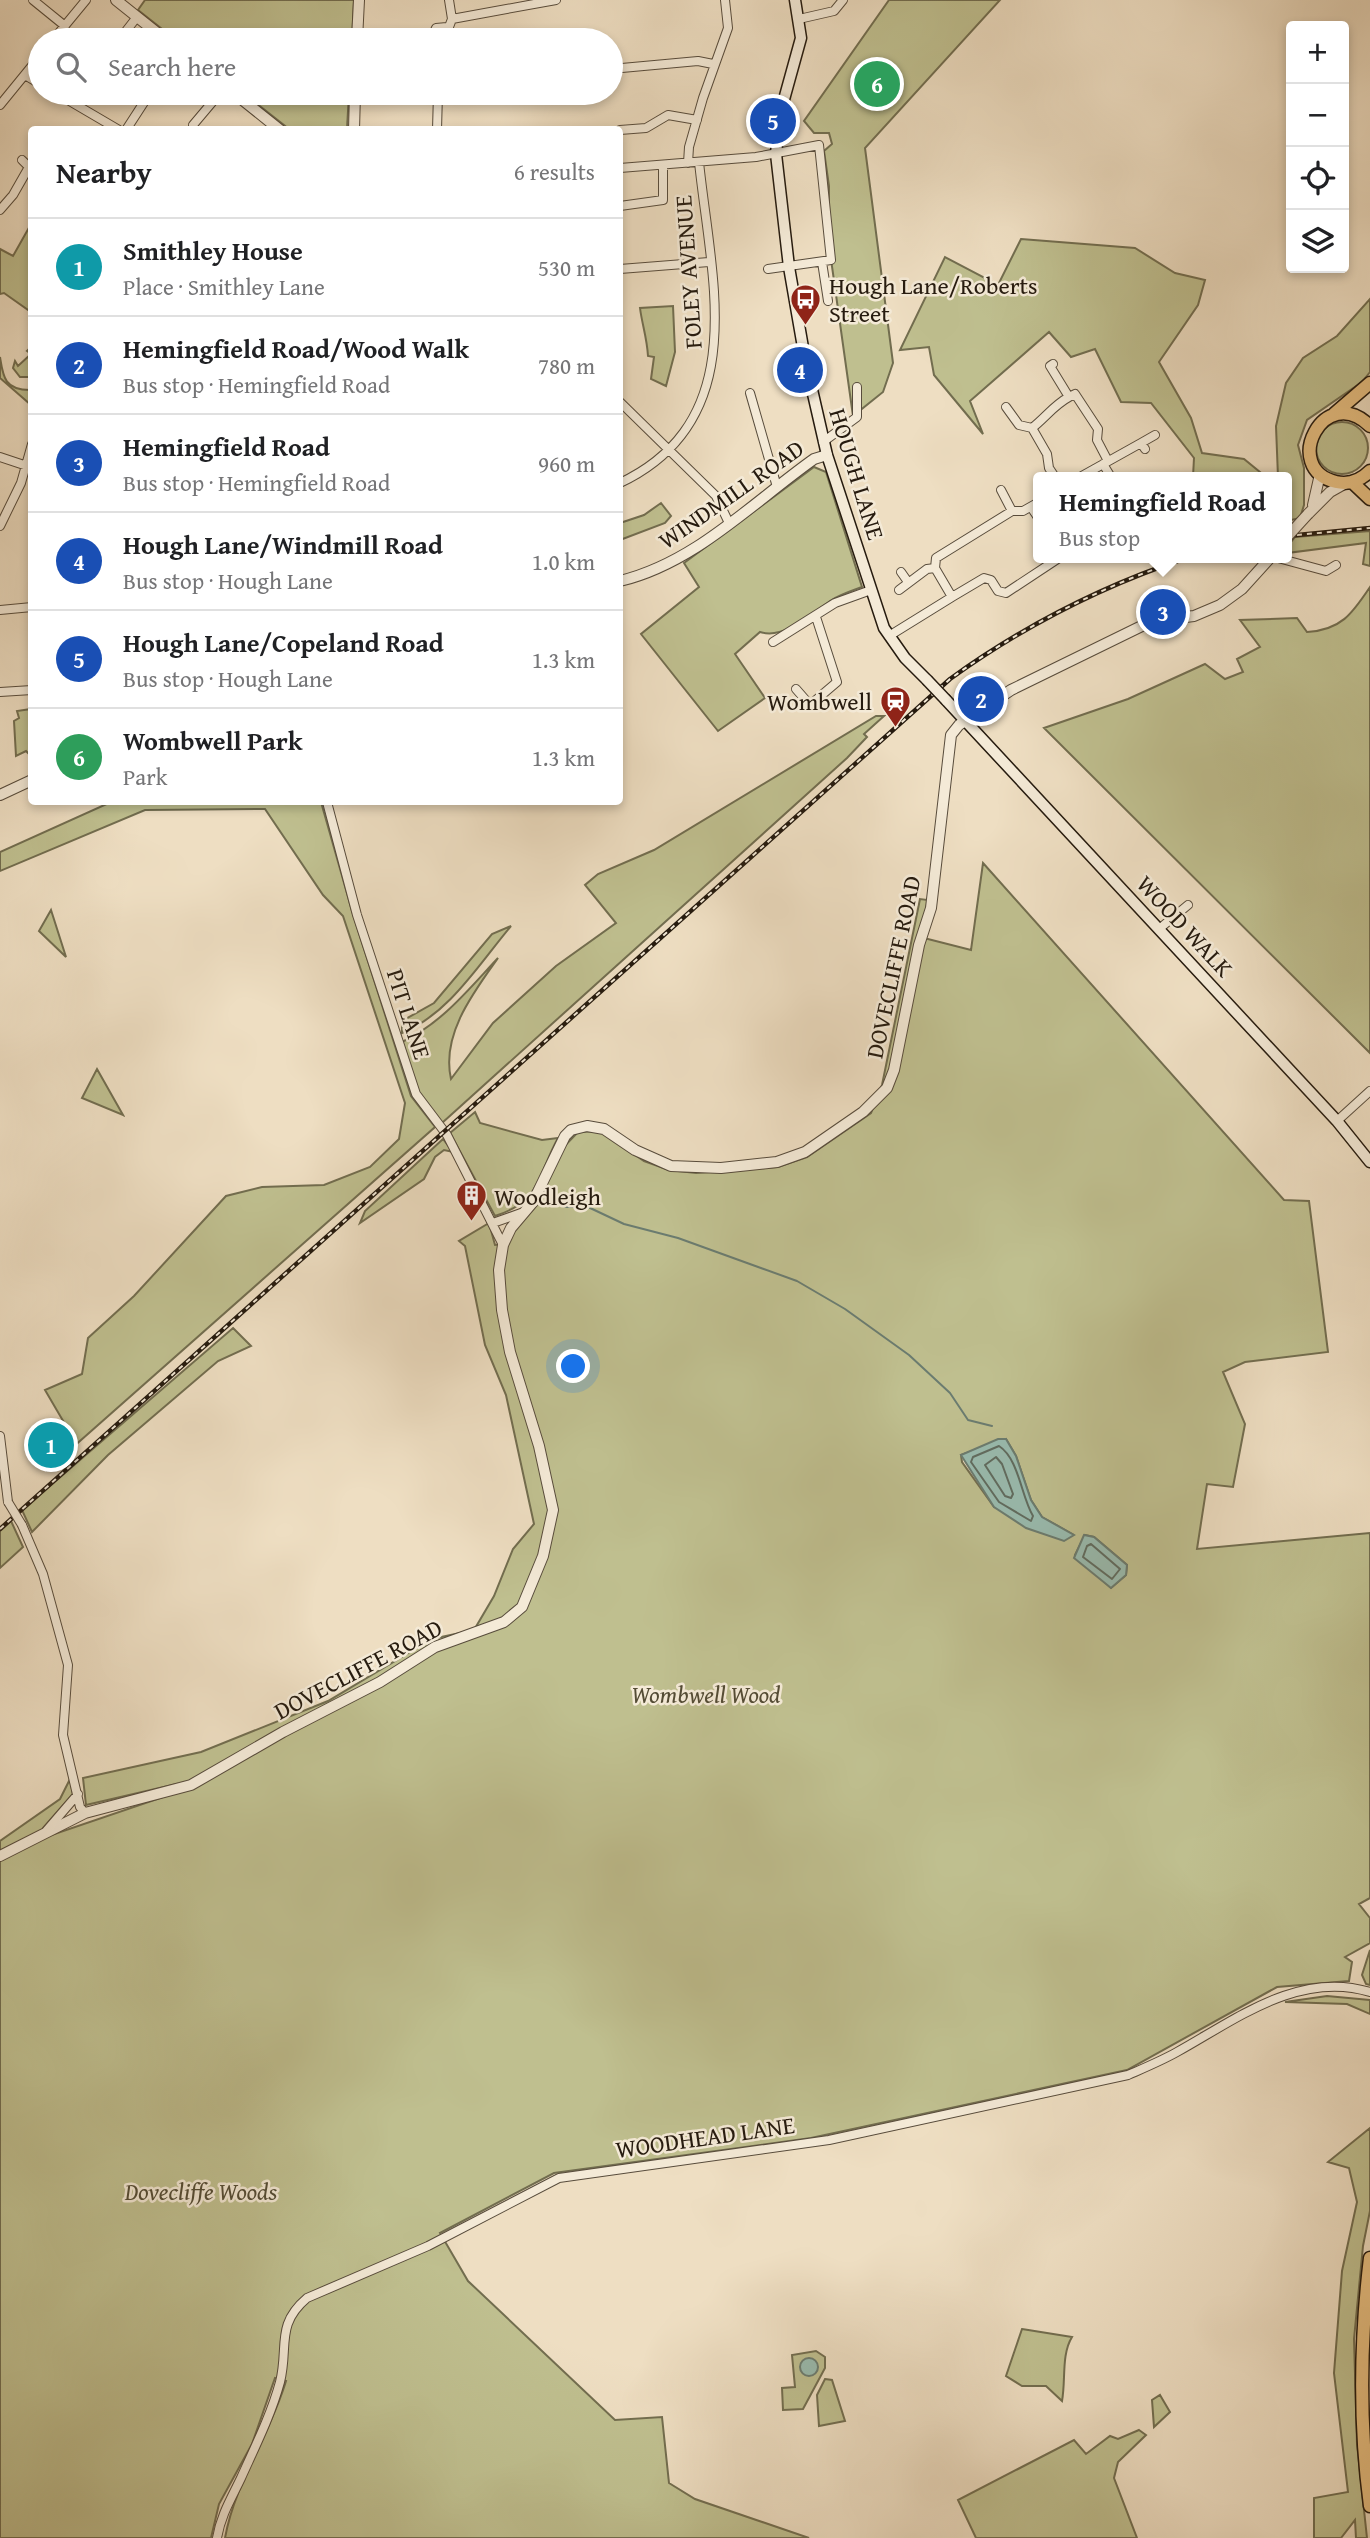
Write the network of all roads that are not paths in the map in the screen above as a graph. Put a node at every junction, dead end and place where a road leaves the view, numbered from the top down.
1 (33, 0) edge
2 (86, 0) edge
3 (116, 0) edge
4 (359, 0) edge
5 (449, 0) edge
6 (556, 0) edge
7 (725, 0) edge
8 (795, 0) edge
9 (843, 0) edge
10 (137, 17) junction
11 (799, 19) junction
12 (450, 23) junction
13 (65, 26) joint
14 (128, 28) edge
15 (151, 28) edge
16 (358, 28) edge
17 (436, 28) edge
18 (448, 28) edge
19 (713, 64) junction
20 (623, 68) edge
21 (28, 71) edge
22 (25, 75) junction
23 (28, 77) edge
24 (0, 105) edge
25 (76, 105) edge
26 (142, 105) edge
27 (210, 105) edge
28 (249, 105) edge
29 (355, 105) edge
30 (438, 105) edge
31 (697, 120) junction
32 (193, 125) dead end
33 (437, 125) edge
34 (112, 126) edge
35 (129, 126) edge
36 (275, 126) edge
37 (354, 126) edge
38 (623, 130) edge
39 (776, 154) junction
40 (22, 160) dead end
41 (699, 162) junction
42 (688, 163) junction
43 (28, 165) edge
44 (663, 165) junction
45 (623, 168) edge
46 (28, 170) edge
47 (623, 206) edge
48 (0, 210) edge
49 (709, 262) junction
50 (822, 262) junction
51 (789, 267) junction
52 (768, 269) dead end
53 (623, 270) edge
54 (828, 301) dead end
55 (1053, 365) dead end
56 (1370, 383) edge
57 (857, 387) dead end
58 (750, 393) dead end
59 (1069, 397) junction
60 (623, 405) edge
61 (1006, 407) dead end
62 (1328, 418) junction
63 (1370, 426) edge
64 (1032, 428) junction
65 (1155, 435) dead end
66 (823, 442) junction
67 (669, 450) junction
68 (827, 455) junction
69 (0, 457) edge
70 (28, 462) edge
71 (1106, 462) junction
72 (27, 466) junction
73 (1370, 471) edge
74 (1053, 472) edge
75 (1089, 472) edge
76 (1109, 472) edge
77 (1320, 474) junction
78 (623, 482) edge
79 (1349, 483) junction
80 (777, 487) junction
81 (1001, 490) dead end
82 (1370, 498) edge
83 (1033, 506) edge
84 (1012, 511) junction
85 (1309, 513) junction
86 (729, 523) junction
87 (0, 526) edge
88 (1292, 532) edge
89 (1292, 562) edge
90 (1051, 563) edge
91 (1265, 563) edge
92 (1336, 565) dead end
93 (935, 568) junction
94 (901, 572) dead end
95 (623, 580) edge
96 (908, 582) junction
97 (871, 590) junction
98 (898, 590) dead end
99 (952, 597) junction
100 (28, 607) edge
101 (0, 610) edge
102 (816, 617) junction
103 (889, 636) junction
104 (773, 642) dead end
105 (796, 689) dead end
106 (28, 690) edge
107 (0, 692) edge
108 (966, 722) junction
109 (28, 782) edge
110 (0, 795) edge
111 (328, 805) edge
112 (1188, 905) dead end
113 (1159, 929) junction
114 (1370, 1091) edge
115 (1337, 1121) junction
116 (1370, 1162) edge
117 (522, 1213) junction
118 (493, 1223) junction
119 (503, 1245) junction
120 (0, 1436) edge
121 (78, 1794) junction
122 (85, 1813) junction
123 (47, 1830) junction
124 (0, 1856) edge
125 (1370, 1992) edge
126 (1370, 2259) edge
127 (1370, 2506) edge
128 (217, 2538) edge

1 - 13 street
2 - 13 street
3 - 10 street
4 - 16 street
5 - 12 street
6 - 12 street
7 - 19 street, FOLEY AVENUE
8 - 11 main road, HOUGH LANE
9 - 11 street
10 - 14 street
10 - 15 street
11 - 39 main road, HOUGH LANE
12 - 17 street
12 - 18 street
19 - 20 street
19 - 31 street, FOLEY AVENUE
21 - 22 street
22 - 23 street
22 - 24 street
25 - 34 street
26 - 35 street
27 - 32 street
28 - 36 street
29 - 37 street
30 - 33 street
31 - 38 street
31 - 42 street, FOLEY AVENUE
39 - 41 street
39 - 50 street
39 - 51 main road, HOUGH LANE
40 - 43 street
41 - 42 street
41 - 49 street, FOLEY AVENUE
42 - 44 street
44 - 45 street
44 - 47 street
46 - 48 street
49 - 53 street
49 - 67 street, FOLEY AVENUE
50 - 51 street
50 - 54 street
51 - 52 street
51 - 66 main road, HOUGH LANE
55 - 59 street
56 - 62 highway
57 - 66 street
58 - 80 street
59 - 64 street
59 - 71 street
60 - 67 street
61 - 64 street
62 - 63 highway
62 - 77 highway
64 - 74 street
65 - 71 street
66 - 68 main road, HOUGH LANE
67 - 78 street, FOLEY AVENUE
67 - 86 street
68 - 80 street, WINDMILL ROAD
68 - 97 main road, HOUGH LANE
69 - 72 street
70 - 72 street
71 - 75 street
71 - 76 street
72 - 87 street
73 - 79 highway
77 - 79 highway
77 - 85 street
79 - 82 highway
79 - 85 street
80 - 86 street, WINDMILL ROAD
81 - 84 street
83 - 84 street
84 - 93 street
85 - 88 street, bridge
86 - 95 street, WINDMILL ROAD
89 - 92 street
90 - 99 street
91 - 108 street
93 - 96 street
93 - 99 street
94 - 96 street
96 - 98 street
97 - 102 street
97 - 103 main road, HOUGH LANE
99 - 103 street
100 - 101 street
102 - 104 street
102 - 105 street
103 - 108 main road, HOUGH LANE, bridge
106 - 107 street
108 - 113 main road, WOOD WALK
108 - 117 street, DOVECLIFFE ROAD
109 - 110 street
111 - 118 street, PIT LANE
112 - 113 street
113 - 115 main road, WOOD WALK
114 - 115 street
115 - 116 main road, WOOD WALK
117 - 118 street
117 - 119 street, DOVECLIFFE ROAD
118 - 119 street, PIT LANE
119 - 122 street, DOVECLIFFE ROAD
120 - 121 street, bridge
121 - 122 street
121 - 123 street
122 - 123 street, DOVECLIFFE ROAD
123 - 124 street, DOVECLIFFE ROAD
125 - 128 street, WOODHEAD LANE
126 - 127 highway

